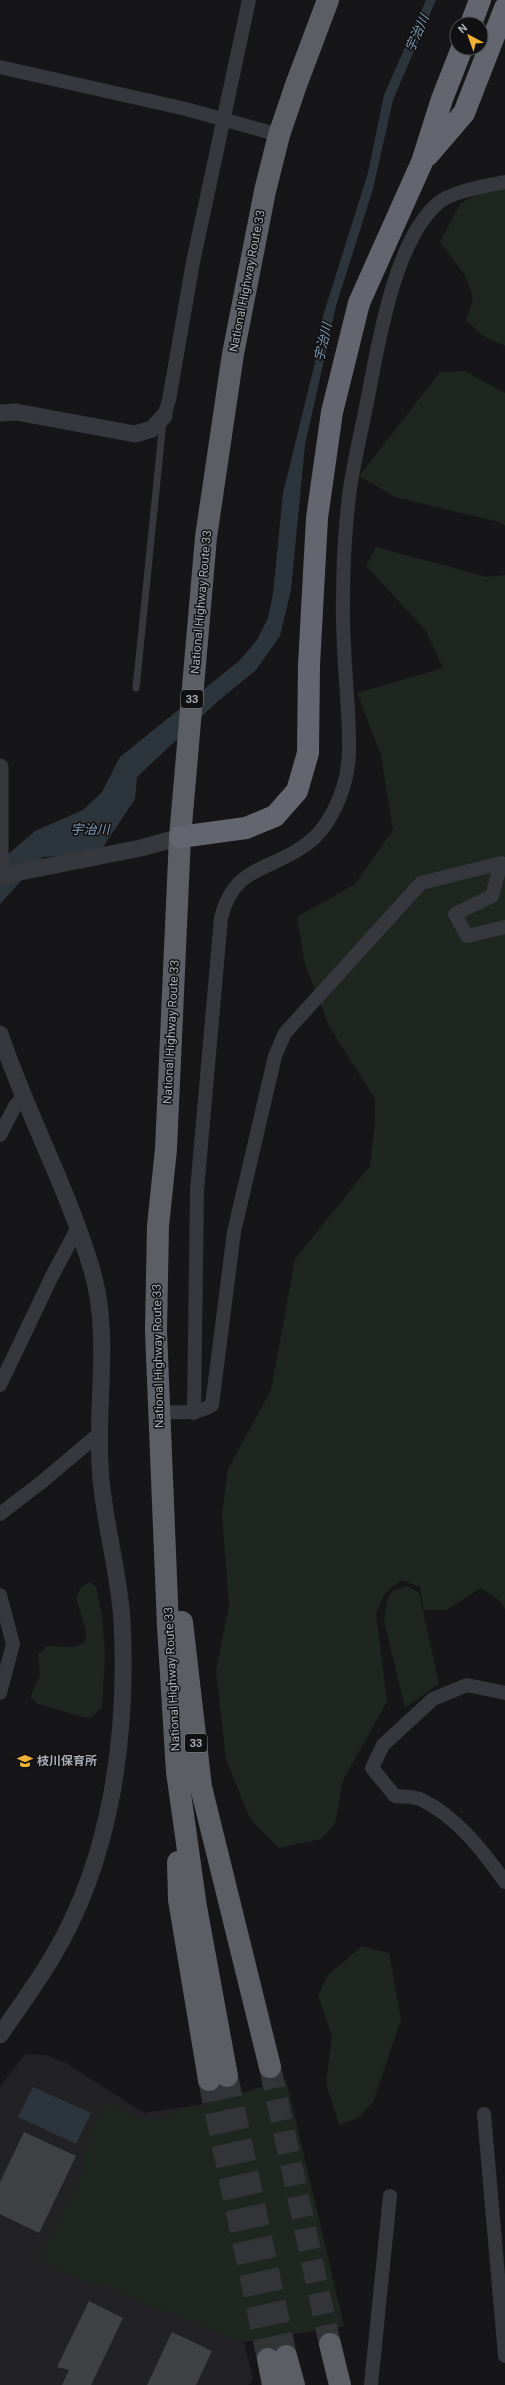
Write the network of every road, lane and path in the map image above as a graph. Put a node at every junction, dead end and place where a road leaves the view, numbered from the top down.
1 (249, 0) edge
2 (328, 0) edge
3 (480, 0) edge
4 (505, 8) edge
5 (474, 16) edge
6 (459, 56) edge
7 (0, 67) edge
8 (223, 120) junction
9 (279, 135) junction
10 (422, 162) junction
11 (505, 182) edge
12 (0, 413) edge
13 (164, 416) junction
14 (136, 688) dead end
15 (0, 767) edge
16 (180, 837) junction
17 (0, 876) edge
18 (505, 927) edge
19 (0, 1034) edge
20 (24, 1096) junction
21 (0, 1135) edge
22 (77, 1229) junction
23 (0, 1385) edge
24 (159, 1412) junction
25 (194, 1412) junction
26 (101, 1432) junction
27 (0, 1514) edge
28 (0, 1595) edge
29 (0, 1693) edge
30 (505, 1693) edge
31 (505, 1882) edge
32 (0, 2035) edge
33 (270, 2066) tunnel mouth
34 (218, 2078) tunnel mouth
35 (484, 2114) dead end
36 (390, 2196) dead end
37 (330, 2344) tunnel mouth
38 (505, 2356) edge
39 (273, 2385) edge
40 (294, 2385) edge
41 (340, 2385) edge
42 (371, 2385) edge

1 - 8 street
2 - 9 highway, National Highway Route 33 / 33
3 - 5 highway
4 - 10 highway
6 - 10 highway
7 - 8 street
8 - 9 street
8 - 13 street
9 - 16 highway, National Highway Route 33 / 33
10 - 16 highway
11 - 25 street
12 - 13 street
13 - 14 lane
15 - 17 street
16 - 17 street
16 - 24 highway, National Highway Route 33 / 33
18 - 25 street
19 - 20 street
20 - 21 street
20 - 22 street
22 - 23 street
22 - 26 street
24 - 25 street
24 - 33 highway, 33
24 - 34 highway, National Highway Route 33 / 33
26 - 27 street
26 - 32 street
28 - 29 street
30 - 31 street
35 - 38 street
36 - 42 street
37 - 41 highway
39 - 40 highway

